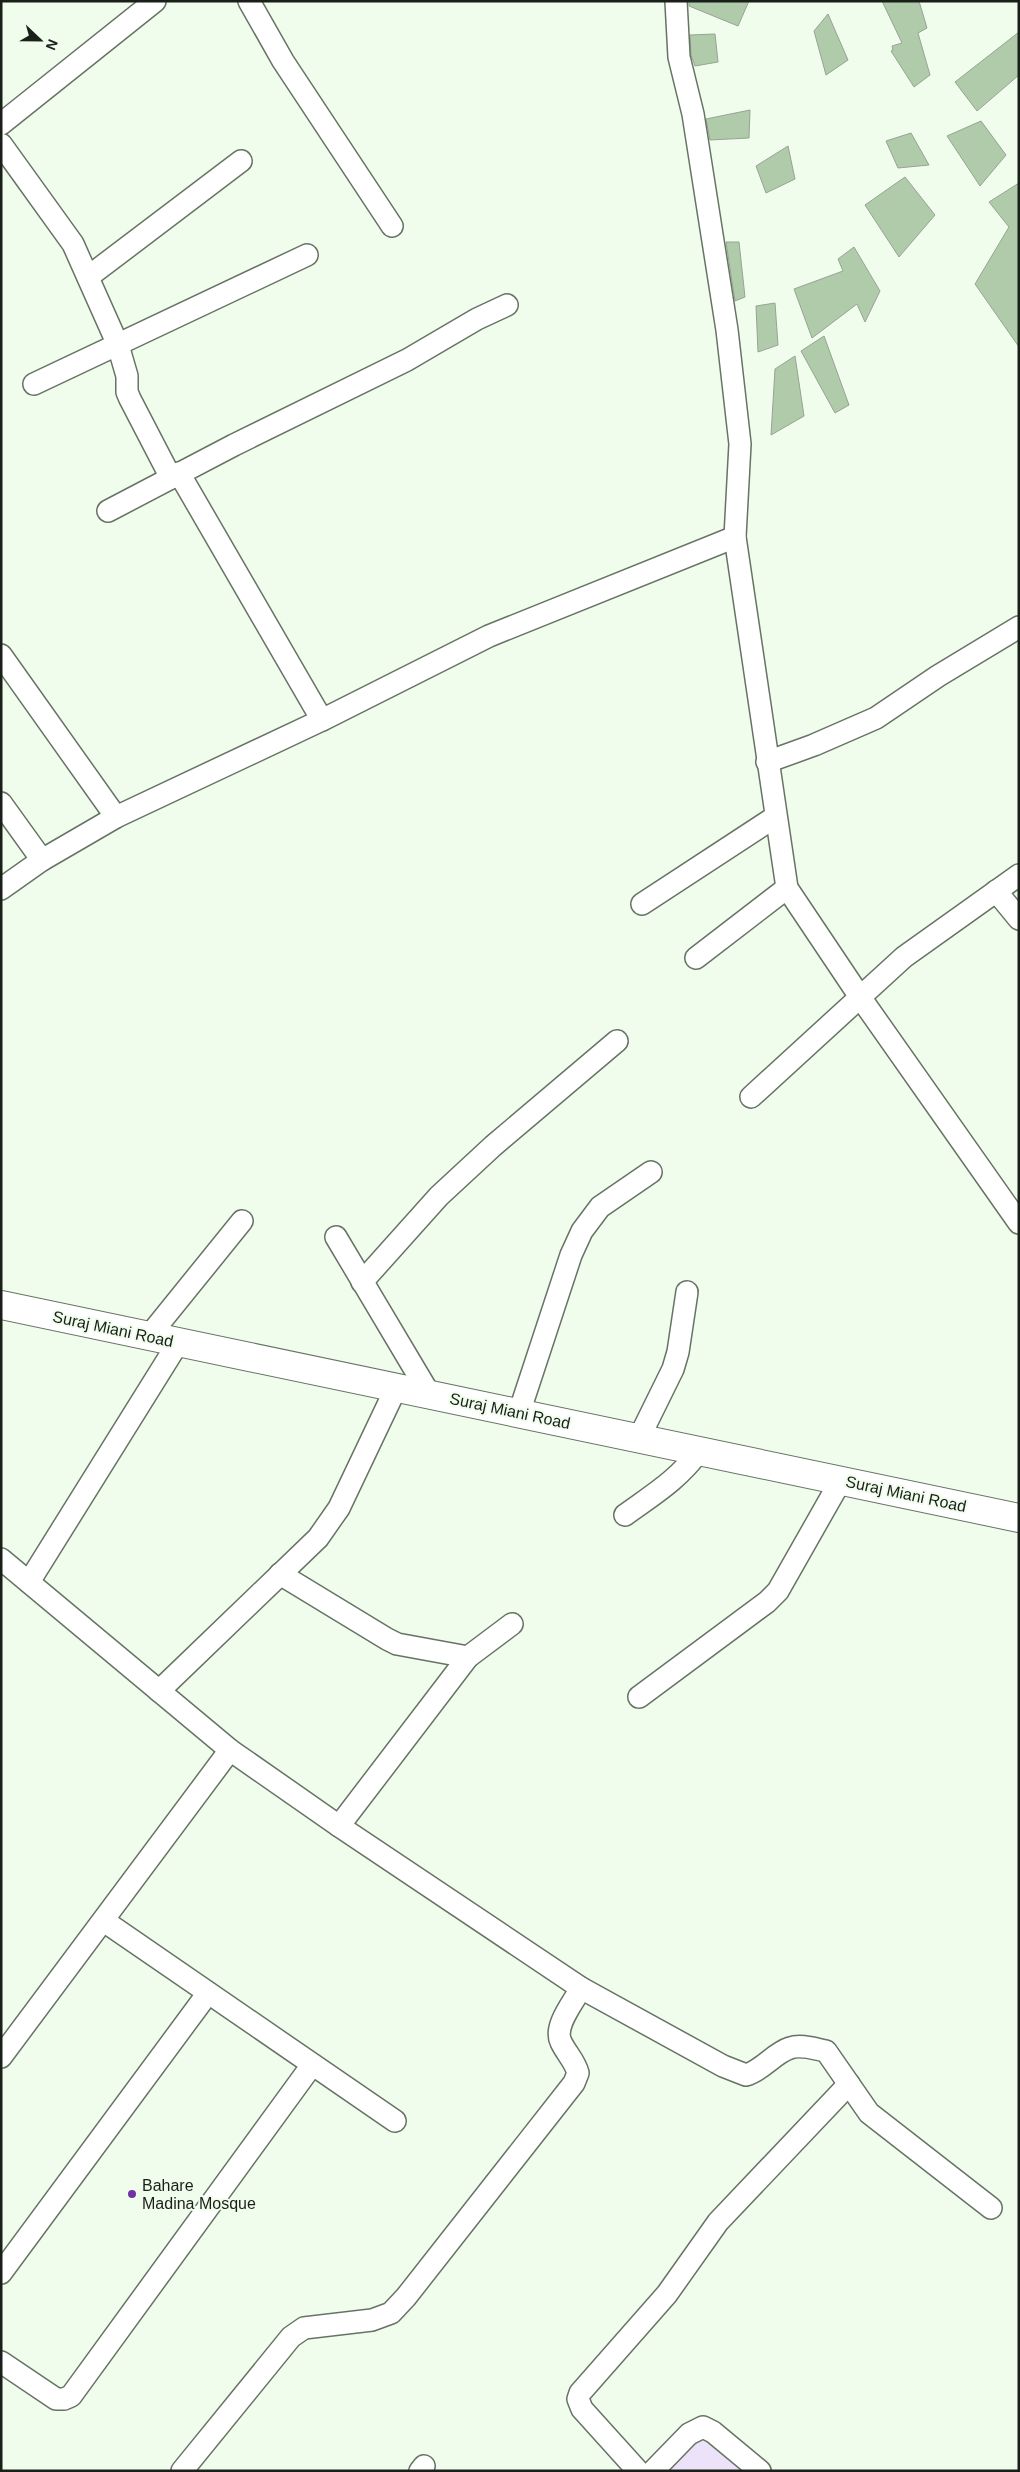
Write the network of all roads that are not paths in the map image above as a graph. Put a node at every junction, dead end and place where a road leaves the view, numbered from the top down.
1 (155, 1) edge
2 (249, 1) edge
3 (676, 1) edge
4 (1, 124) edge
5 (1, 144) edge
6 (241, 161) dead end
7 (392, 226) dead end
8 (307, 255) dead end
9 (88, 277) junction
10 (507, 305) dead end
11 (118, 345) junction
12 (34, 384) dead end
13 (175, 476) junction
14 (108, 511) dead end
15 (735, 537) junction
16 (1019, 628) edge
17 (1, 655) edge
18 (322, 720) junction
19 (767, 762) junction
20 (1, 803) edge
21 (116, 817) junction
22 (775, 817) junction
23 (42, 860) junction
24 (1019, 875) edge
25 (787, 888) junction
26 (1, 889) edge
27 (996, 891) junction
28 (642, 904) dead end
29 (1019, 920) edge
30 (696, 958) dead end
31 (860, 997) junction
32 (617, 1041) dead end
33 (751, 1097) dead end
34 (651, 1172) dead end
35 (242, 1221) dead end
36 (1019, 1223) edge
37 (336, 1237) dead end
38 (362, 1282) junction
39 (687, 1292) dead end
40 (1, 1305) edge
41 (150, 1336) junction
42 (178, 1343) junction
43 (396, 1388) junction
44 (430, 1395) junction
45 (519, 1413) junction
46 (640, 1438) junction
47 (700, 1450) junction
48 (841, 1480) junction
49 (625, 1515) dead end
50 (1019, 1518) edge
51 (1, 1559) edge
52 (280, 1574) junction
53 (29, 1582) junction
54 (512, 1624) dead end
55 (468, 1658) junction
56 (159, 1691) junction
57 (639, 1697) dead end
58 (230, 1750) junction
59 (339, 1826) junction
60 (104, 1922) junction
61 (581, 1988) junction
62 (208, 1993) junction
63 (1, 2057) edge
64 (312, 2066) junction
65 (849, 2084) junction
66 (395, 2121) dead end
67 (991, 2208) dead end
68 (1, 2273) edge
69 (1, 2362) edge
70 (182, 2471) edge
71 (638, 2471) edge
72 (653, 2471) edge
73 (760, 2471) edge

1 - 4 street
2 - 7 street
3 - 15 street
5 - 9 street
6 - 9 street
8 - 11 street
9 - 11 street
10 - 13 street
11 - 12 street
11 - 13 street
13 - 14 street
13 - 18 street
15 - 18 street
15 - 19 street
16 - 19 street
17 - 21 street
18 - 21 street
19 - 22 street
20 - 23 street
21 - 23 street
22 - 25 street
22 - 28 street
23 - 26 street
24 - 27 street
25 - 30 street
25 - 31 street
27 - 29 street
27 - 31 street
31 - 33 street
31 - 36 street
32 - 38 street
34 - 45 street
35 - 41 street
37 - 38 street
38 - 44 street
39 - 46 street
40 - 41 street, Suraj Miani Road
41 - 42 street, Suraj Miani Road
42 - 43 street, Suraj Miani Road
42 - 53 street
43 - 44 street, Suraj Miani Road
43 - 52 street
44 - 45 street, Suraj Miani Road
45 - 46 street, Suraj Miani Road
46 - 47 street, Suraj Miani Road
47 - 48 street, Suraj Miani Road
47 - 49 street
48 - 50 street, Suraj Miani Road
48 - 57 street
51 - 53 street
52 - 55 street
52 - 56 street
53 - 56 street
54 - 55 street
55 - 59 street
56 - 58 street
58 - 59 street
58 - 60 street
59 - 61 street
60 - 62 street
60 - 63 street
61 - 65 street
61 - 70 street
62 - 64 street
62 - 68 street
64 - 66 street
64 - 69 street
65 - 67 street
65 - 71 street
72 - 73 street

